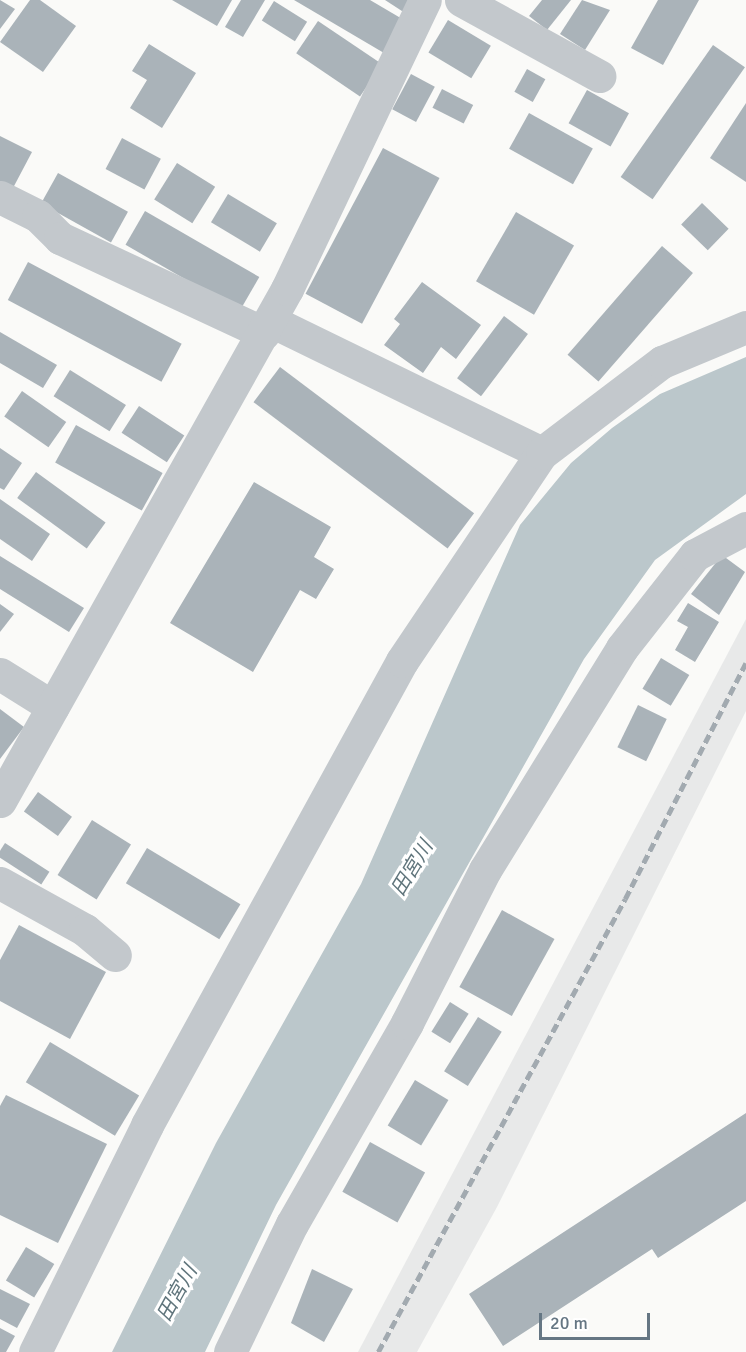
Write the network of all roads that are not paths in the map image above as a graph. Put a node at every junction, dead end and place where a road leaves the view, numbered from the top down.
1 (425, 0) edge
2 (461, 0) edge
3 (599, 76) dead end
4 (0, 197) edge
5 (267, 327) junction
6 (746, 327) edge
7 (542, 453) junction
8 (746, 528) edge
9 (0, 674) edge
10 (53, 707) junction
11 (0, 801) edge
12 (0, 883) edge
13 (115, 956) dead end
14 (35, 1352) edge
15 (230, 1352) edge

1 - 5 street
2 - 3 street
4 - 5 street
5 - 7 street
5 - 10 street
6 - 7 street
7 - 14 street
8 - 15 street
9 - 10 street
10 - 11 street
12 - 13 street

